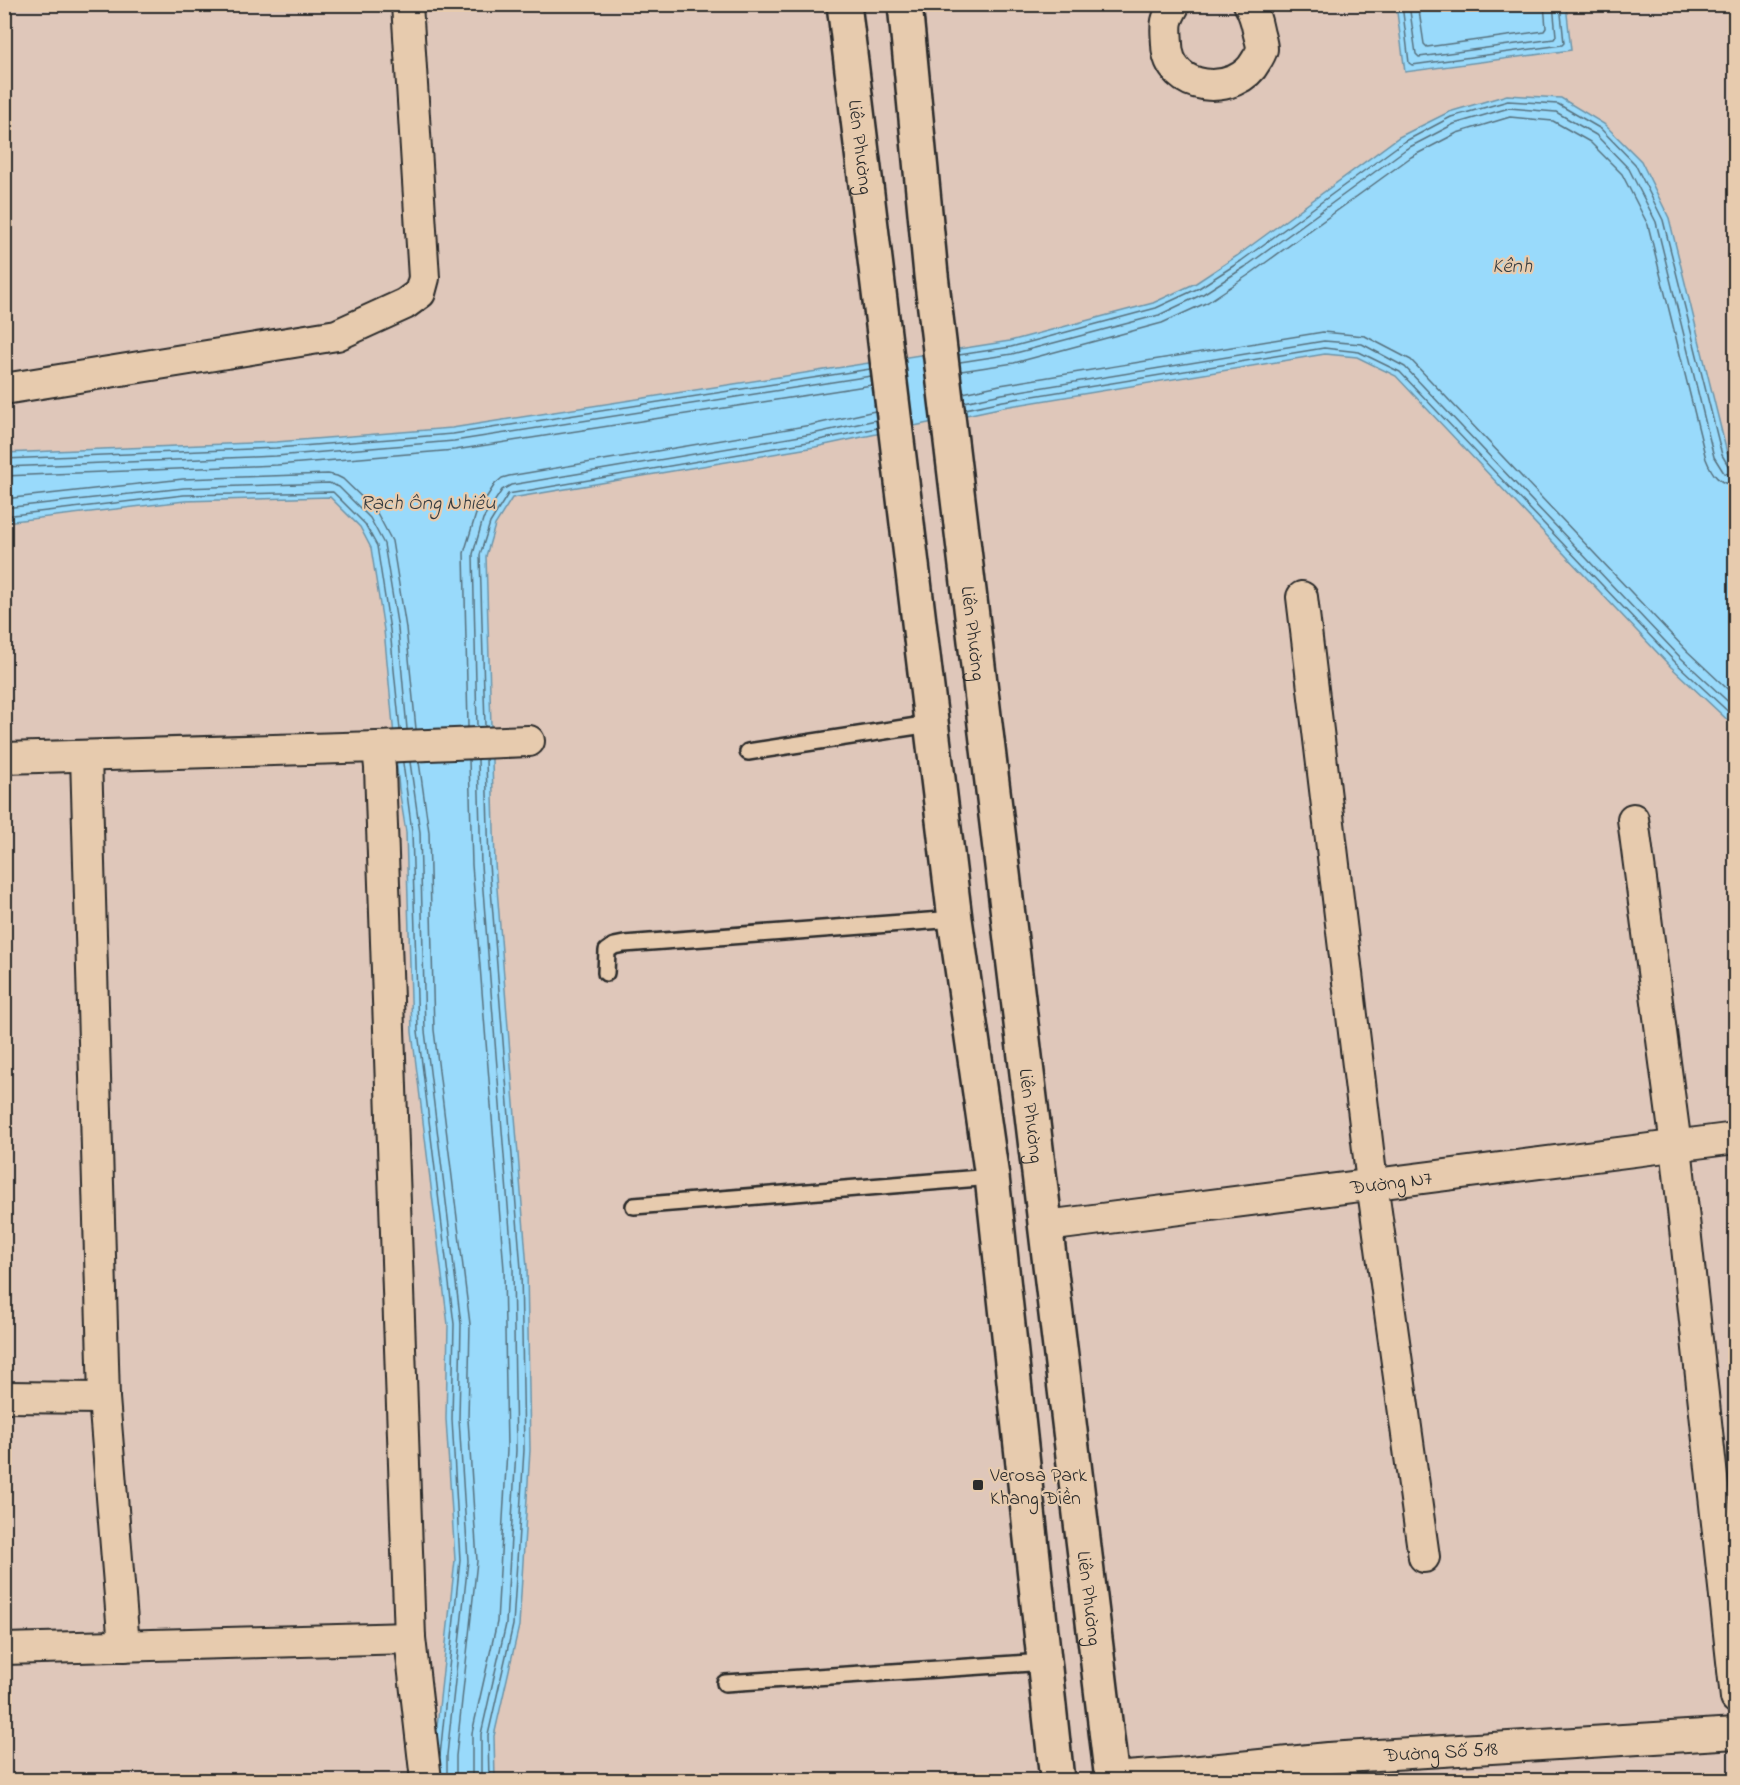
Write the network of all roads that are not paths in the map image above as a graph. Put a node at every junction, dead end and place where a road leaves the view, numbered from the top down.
1 (407, 4) edge
2 (844, 4) edge
3 (904, 4) edge
4 (1175, 4) edge
5 (1248, 4) edge
6 (4, 389) edge
7 (1302, 597) dead end
8 (930, 724) junction
9 (529, 741) dead end
10 (385, 747) junction
11 (748, 752) dead end
12 (86, 756) junction
13 (4, 758) edge
14 (1633, 819) dead end
15 (955, 919) junction
16 (606, 973) dead end
17 (1736, 1138) edge
18 (1676, 1146) junction
19 (992, 1177) junction
20 (1372, 1184) junction
21 (634, 1206) dead end
22 (1046, 1226) junction
23 (4, 1397) edge
24 (104, 1398) junction
25 (1424, 1557) dead end
26 (410, 1638) junction
27 (124, 1646) junction
28 (4, 1649) edge
29 (1045, 1662) junction
30 (725, 1683) dead end
31 (1736, 1698) edge
32 (1736, 1732) edge
33 (1112, 1779) edge
34 (426, 1780) edge
35 (1057, 1780) edge

1 - 6 street
2 - 8 street, Liên Phường
3 - 22 street, Liên Phường
4 - 5 street
7 - 20 street
8 - 11 lane
8 - 15 street
9 - 10 street
10 - 12 street
10 - 26 street
12 - 13 street
12 - 24 street
14 - 18 street
15 - 16 lane
15 - 19 street
17 - 18 street, Đường N7
18 - 20 street, Đường N7
18 - 31 street
19 - 21 lane
19 - 29 street
20 - 22 street, Đường N7
20 - 25 street
22 - 33 street, Liên Phường
23 - 24 street
24 - 27 street
26 - 27 street
26 - 34 street
27 - 28 street
29 - 30 lane
29 - 35 street
32 - 33 street, Đường Số 518

